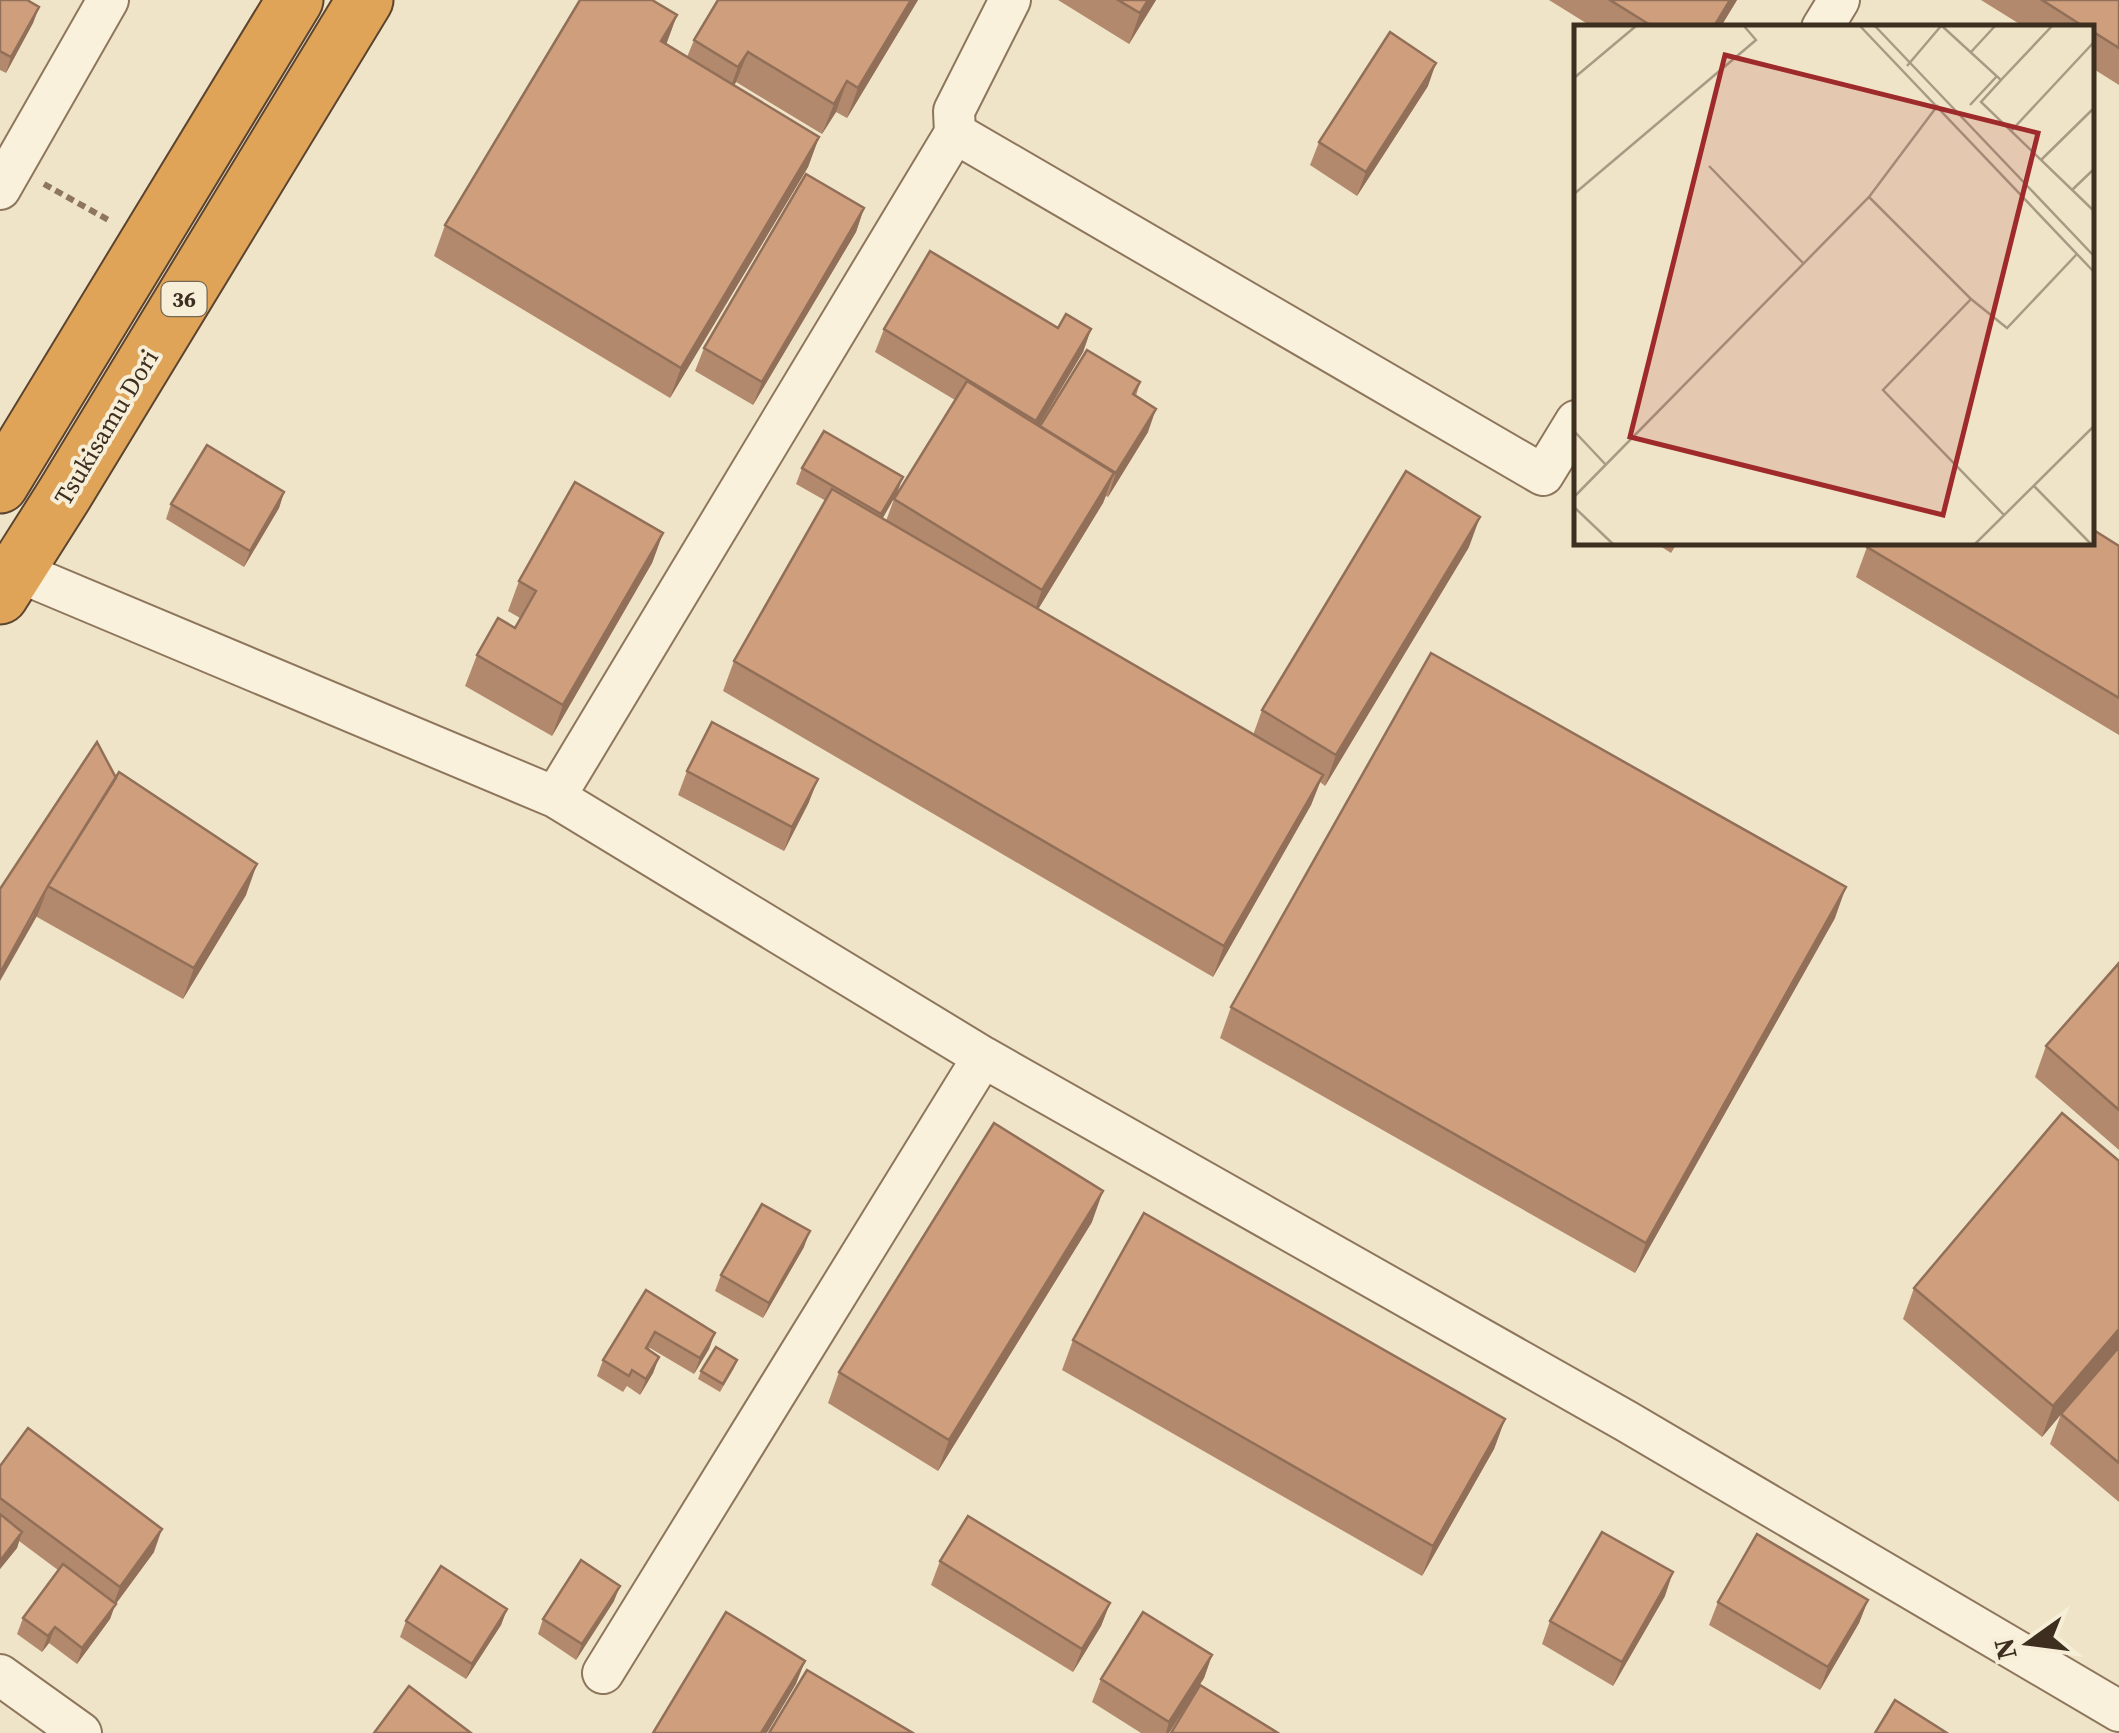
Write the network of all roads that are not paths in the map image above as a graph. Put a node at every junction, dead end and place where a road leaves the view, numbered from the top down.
1 (108, 0) edge
2 (296, 0) edge
3 (366, 0) edge
4 (1010, 0) edge
5 (1839, 0) edge
6 (1824, 25) edge
7 (955, 133) junction
8 (10, 156) edge
9 (1574, 424) edge
10 (0, 485) edge
11 (5, 577) edge
12 (555, 797) junction
13 (983, 1058) junction
14 (603, 1673) dead end
15 (0, 1675) edge
16 (2119, 1711) edge
17 (81, 1733) edge

1 - 8 street
2 - 10 highway, 36
3 - 11 highway, Tsukisamu Dori / 36
4 - 7 street
5 - 6 street
7 - 9 street
7 - 12 street
11 - 12 street
12 - 13 street
13 - 14 street
13 - 16 street
15 - 17 street

